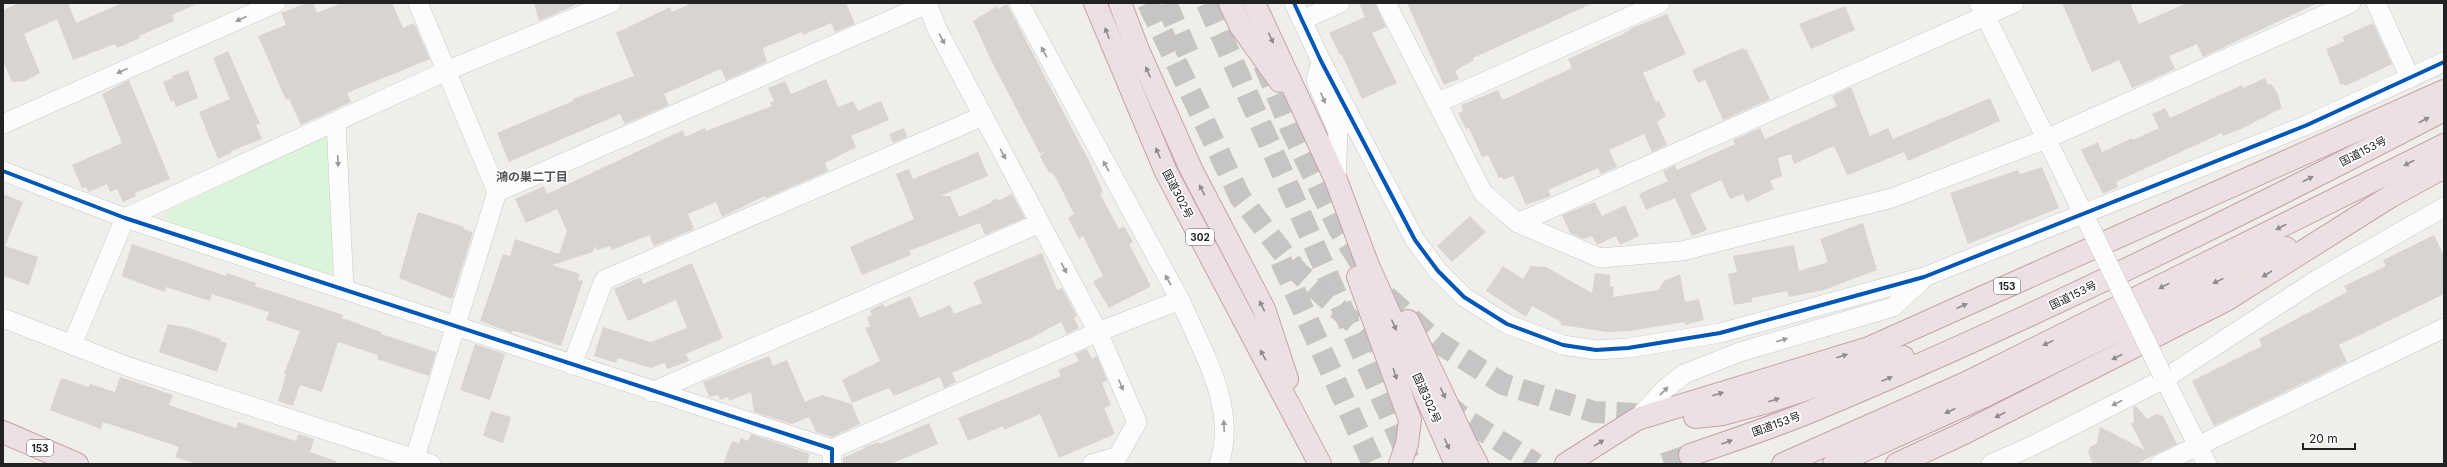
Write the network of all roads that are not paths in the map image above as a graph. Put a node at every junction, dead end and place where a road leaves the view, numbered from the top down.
1 (276, 3) edge
2 (418, 3) edge
3 (611, 3) edge
4 (927, 3) edge
5 (1019, 3) edge
6 (1095, 3) edge
7 (1120, 3) edge
8 (1230, 3) edge
9 (1254, 3) edge
10 (1294, 3) edge
11 (1340, 3) edge
12 (1386, 3) edge
13 (1660, 3) edge
14 (2014, 3) edge
15 (2350, 3) edge
16 (2376, 3) edge
17 (1982, 9) edge
18 (1302, 20) junction
19 (1321, 61) junction
20 (2444, 62) edge
21 (446, 72) junction
22 (2410, 78) junction
23 (2444, 91) edge
24 (1437, 103) junction
25 (2444, 110) edge
26 (983, 116) junction
27 (336, 122) junction
28 (3, 124) edge
29 (1313, 128) junction
30 (2046, 138) junction
31 (2444, 145) edge
32 (2444, 166) edge
33 (3, 171) edge
34 (1338, 185) junction
35 (497, 192) junction
36 (2278, 195) junction
37 (2391, 196) junction
38 (2444, 207) edge
39 (125, 218) junction
40 (2086, 219) junction
41 (1518, 223) junction
42 (1040, 224) junction
43 (1367, 263) junction
44 (1924, 278) junction
45 (344, 289) junction
46 (1180, 300) junction
47 (3, 318) edge
48 (456, 327) junction
49 (2444, 328) edge
50 (1098, 332) junction
51 (72, 345) junction
52 (572, 365) junction
53 (2163, 376) junction
54 (652, 392) junction
55 (1695, 417) dead end
56 (1637, 419) junction
57 (3, 432) edge
58 (1306, 435) junction
59 (2198, 445) junction
60 (1690, 455) tunnel mouth
61 (832, 457) edge
62 (419, 462) edge
63 (76, 464) edge
64 (1092, 464) edge
65 (1219, 464) edge
66 (1320, 464) edge
67 (1400, 464) edge
68 (1456, 464) edge
69 (1477, 464) edge
70 (1566, 464) edge
71 (1783, 464) edge
72 (1834, 464) edge
73 (1897, 464) edge
74 (1990, 464) edge
75 (2160, 464) edge
76 (2207, 464) edge

1 -> 28 street
2 - 21 street
3 - 21 street
4 -> 26 street
4 - 35 street
46 -> 5 street
58 -> 6 highway, 国道302号 / 302
58 -> 7 highway
8 - 29 highway
9 -> 29 highway, 国道302号
10 - 18 street
11 - 18 street
12 - 24 street
13 - 24 street
14 - 17 street
15 - 30 street
16 - 22 street
17 - 30 street
17 - 41 street
18 - 19 street
19 -> 34 street
19 - 44 street
20 - 22 street
21 - 27 street
21 - 35 street
22 - 40 street
56 -> 23 highway, 153
24 - 41 street
36 -> 25 highway, 国道153号
26 -> 42 street
26 - 52 street
27 - 39 street
27 -> 45 street
29 - 34 highway, 国道302号
30 - 40 street
30 - 41 street
31 -> 71 highway
32 - 37 highway
33 - 39 street
34 - 43 highway, 国道302号
34 -> 67 highway
35 - 48 street
55 -> 36 highway
60 -> 36 highway, 国道153号
37 -> 72 highway
37 -> 73 highway
38 - 53 street
39 - 45 street
39 - 51 street
40 - 44 street
40 - 53 street, bridge
42 -> 50 street
42 - 54 street
43 -> 68 highway, 国道302号
43 -> 69 highway
56 -> 44 street
45 - 48 street
46 - 50 street
65 -> 46 street
47 - 51 street
48 - 52 street
48 - 62 street
49 - 59 street
50 - 61 street
50 -> 64 street
51 - 62 street
52 - 54 street
53 - 59 street
53 -> 74 street
54 - 61 street
70 -> 56 highway, 153
57 - 63 highway, 153
58 - 66 highway, 国道302号 / 302
59 - 75 street
59 - 76 street

